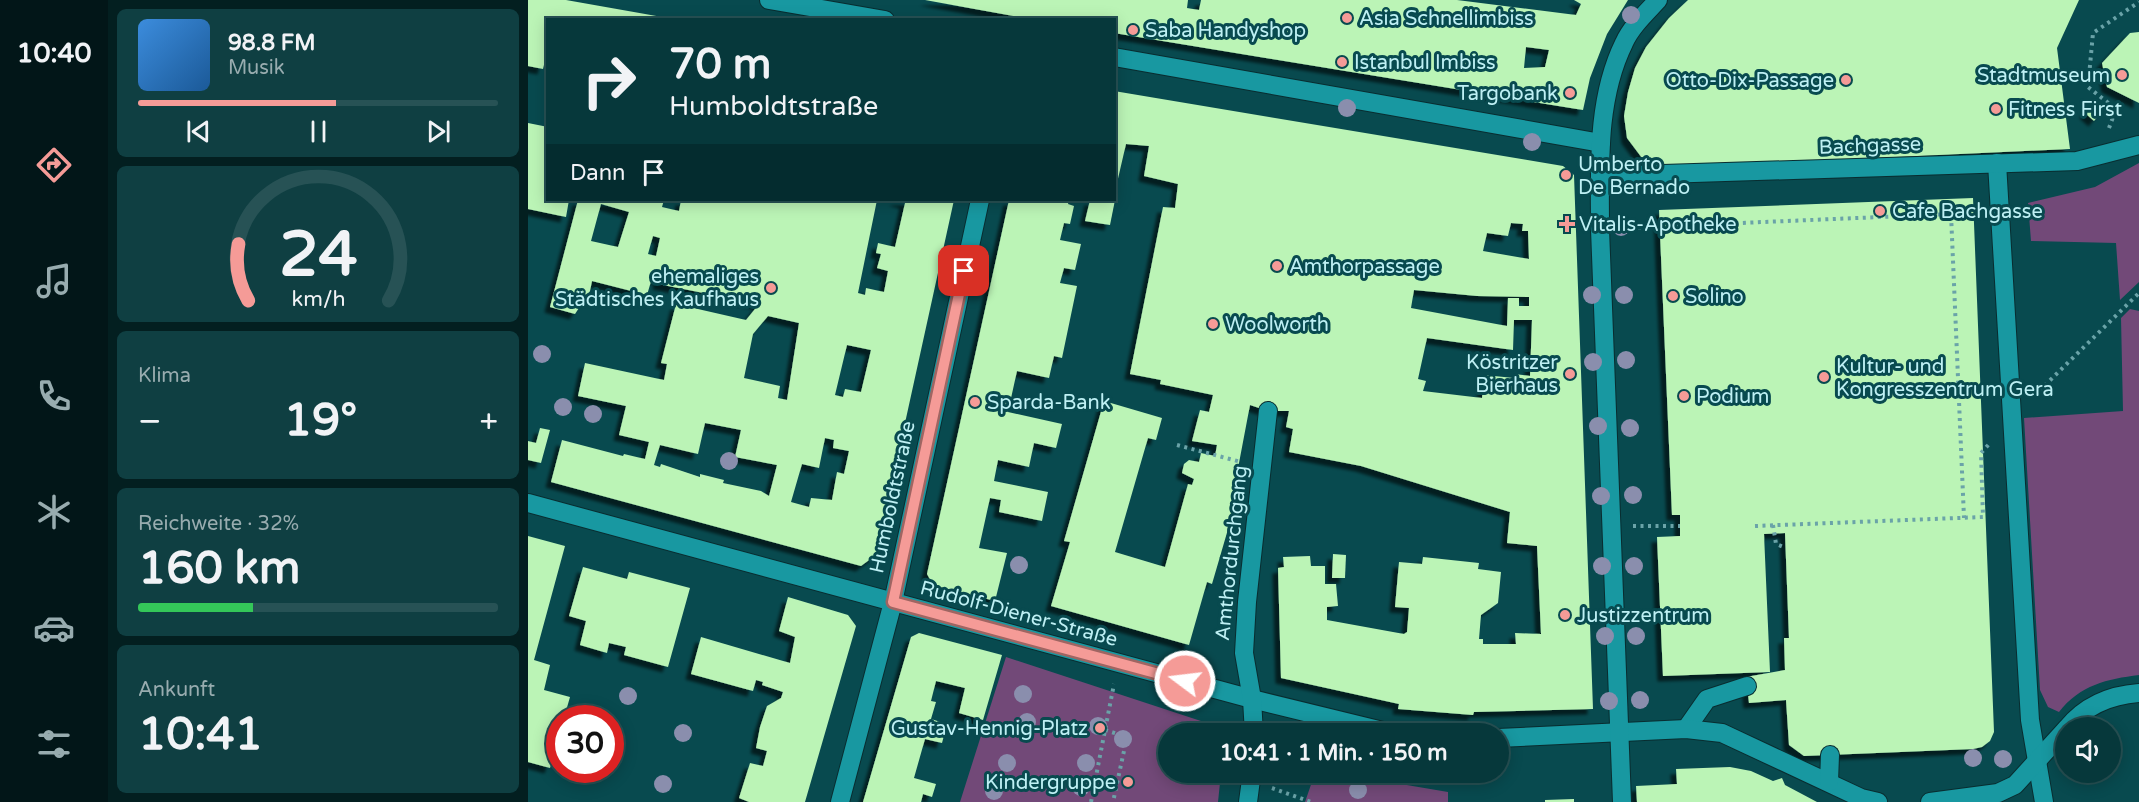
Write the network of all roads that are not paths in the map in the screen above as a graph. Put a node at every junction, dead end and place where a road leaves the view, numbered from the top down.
1 (770, 0) edge
2 (1658, 0) edge
3 (874, 18) edge
4 (1116, 57) edge
5 (1601, 143) junction
6 (2139, 145) edge
7 (1997, 163) junction
8 (1600, 176) junction
9 (980, 201) edge
10 (1268, 411) dead end
11 (528, 503) edge
12 (893, 602) junction
13 (1747, 686) dead end
14 (2139, 693) edge
15 (1252, 699) junction
16 (2079, 717) edge
17 (1253, 723) edge
18 (1350, 723) edge
19 (1686, 729) junction
20 (1618, 732) junction
21 (1509, 738) edge
22 (2055, 741) edge
23 (1830, 755) dead end
24 (2036, 764) junction
25 (1829, 782) junction
26 (1251, 783) edge
27 (1949, 801) edge
28 (840, 802) edge
29 (1248, 802) edge
30 (1622, 802) edge
31 (1878, 802) edge
32 (1930, 802) edge
33 (2044, 802) edge

1 - 3 street
2 - 5 street
4 - 5 street
5 - 8 street
6 - 7 street, Bachgasse
7 - 8 street, Bachgasse
7 - 24 street
8 - 20 street
9 - 12 street, Humboldtstraße
10 - 15 street, Amthordurchgang
11 - 12 street, Rudolf-Diener-Straße
12 - 15 street, Rudolf-Diener-Straße
12 - 28 street, Humboldtstraße
13 - 19 street
14 - 16 street
15 - 17 street, Amthordurchgang
15 - 18 street, Rudolf-Diener-Straße
19 - 20 street
19 - 25 street
20 - 21 street
20 - 30 street
22 - 24 street
23 - 25 street
24 - 27 street
24 - 33 street
25 - 31 street
26 - 29 street
27 - 32 street

